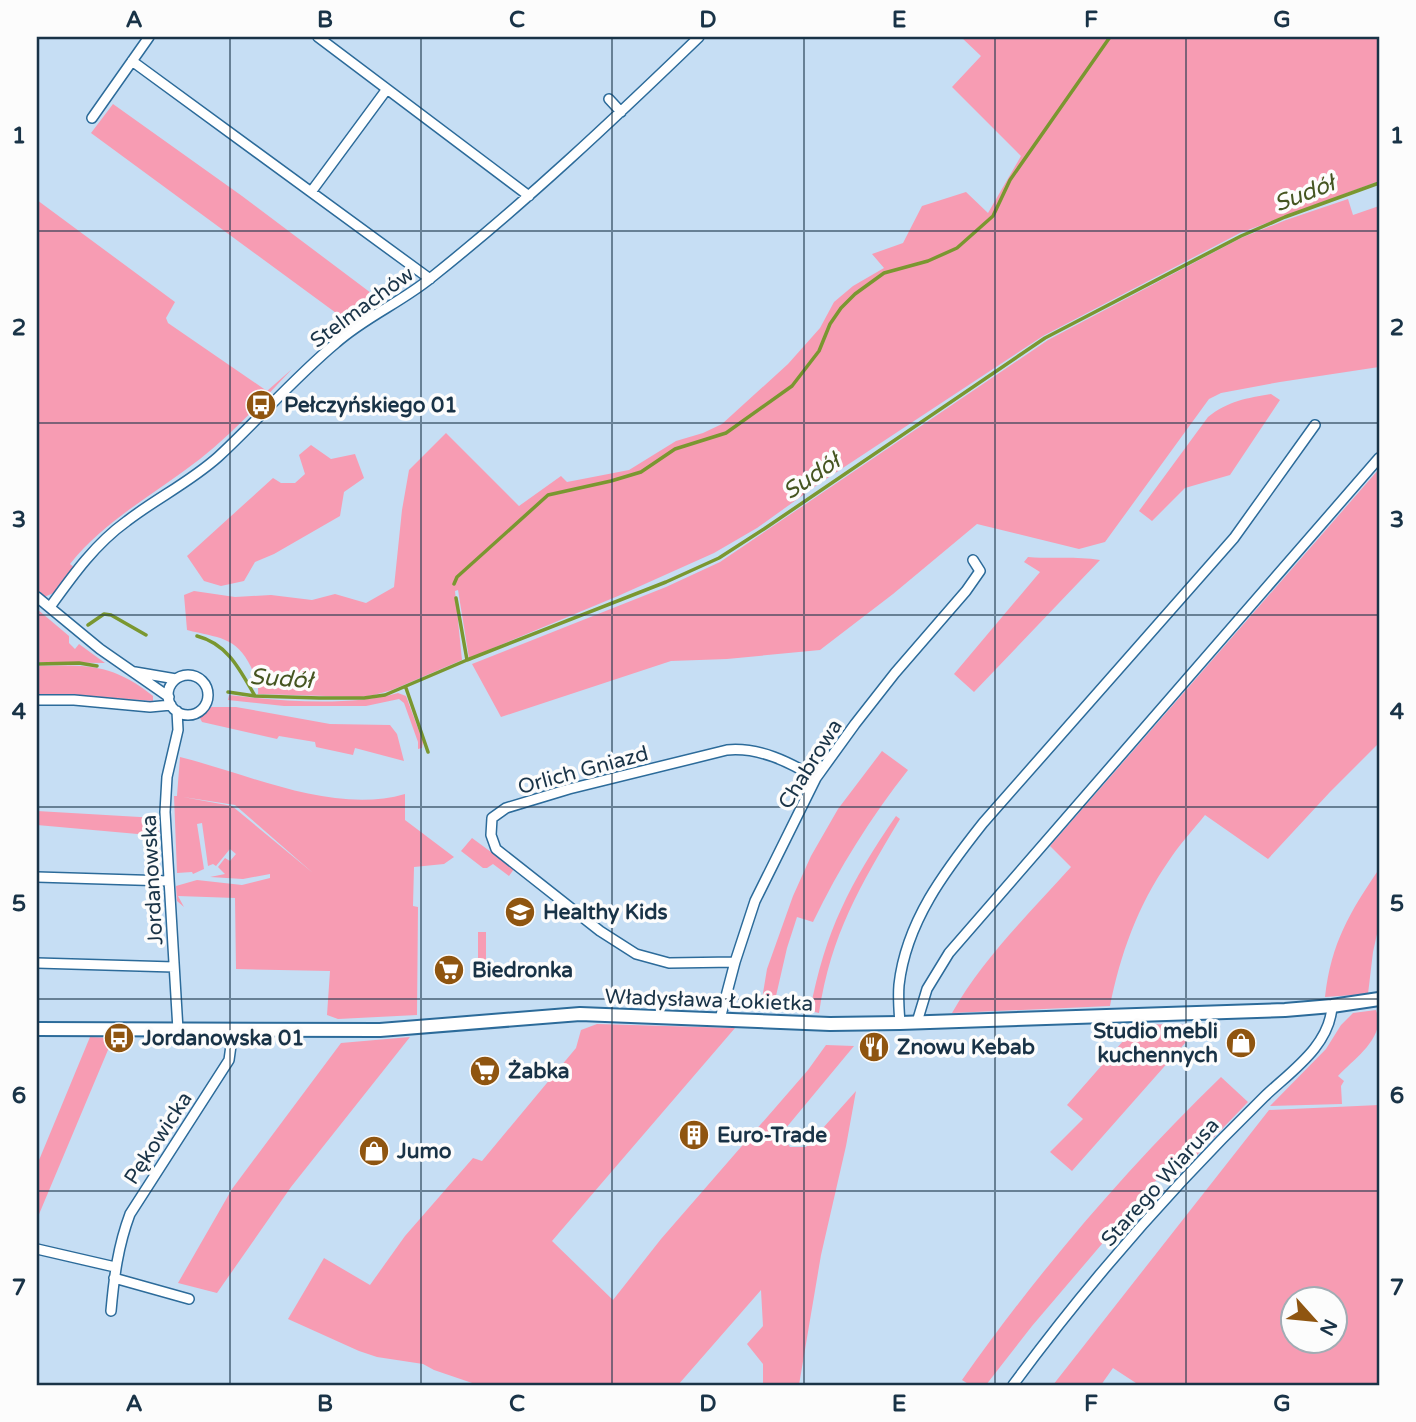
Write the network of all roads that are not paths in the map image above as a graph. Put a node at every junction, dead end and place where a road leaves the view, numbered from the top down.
1 (149, 37) edge
2 (318, 37) edge
3 (699, 37) edge
4 (132, 61) junction
5 (387, 89) junction
6 (608, 100) dead end
7 (621, 113) junction
8 (92, 118) dead end
9 (311, 192) junction
10 (529, 196) junction
11 (430, 279) junction
12 (1315, 425) dead end
13 (1379, 458) edge
14 (973, 559) dead end
15 (38, 599) edge
16 (50, 607) junction
17 (133, 672) junction
18 (176, 679) junction
19 (37, 700) edge
20 (172, 704) junction
21 (189, 715) junction
22 (178, 730) junction
23 (816, 778) junction
24 (37, 877) edge
25 (168, 880) junction
26 (735, 962) junction
27 (37, 963) edge
28 (174, 967) junction
29 (1379, 999) edge
30 (1332, 1006) junction
31 (720, 1019) junction
32 (917, 1022) junction
33 (900, 1023) junction
34 (37, 1029) edge
35 (178, 1030) junction
36 (233, 1031) junction
37 (37, 1249) edge
38 (115, 1267) junction
39 (114, 1279) junction
40 (189, 1299) dead end
41 (111, 1311) dead end
42 (1013, 1385) edge

1 - 4 street
2 - 5 street
3 - 7 street, Stelmachów
4 - 8 street
4 - 9 street
5 - 9 street
5 - 10 street
6 - 7 street
7 - 10 street, Stelmachów
9 - 11 street
10 - 11 street, Stelmachów
11 - 16 street, Stelmachów
12 - 33 street
13 - 32 street
14 - 23 street, Chabrowa
15 - 16 street
16 - 17 street
17 - 18 street
17 - 20 street
18 - 20 street
18 - 21 street
19 - 20 street
20 - 21 street
20 - 22 street
21 - 22 street
22 - 25 street, Jordanowska
23 - 26 street, Chabrowa
23 - 26 street, Orlich Gniazd
24 - 25 street
25 - 28 street, Jordanowska
26 - 31 street, Chabrowa
27 - 28 street
28 - 35 street, Jordanowska
29 - 30 street, Władysława Łokietka
30 - 32 street, Władysława Łokietka
30 - 42 street, Starego Wiarusa
31 - 33 street, Władysława Łokietka
31 - 36 street, Władysława Łokietka
32 - 33 street, Władysława Łokietka
34 - 35 street, Władysława Łokietka
35 - 36 street, Władysława Łokietka
36 - 38 street, Pękowicka
37 - 38 street
38 - 39 street, Pękowicka
39 - 40 street
39 - 41 street, Pękowicka

